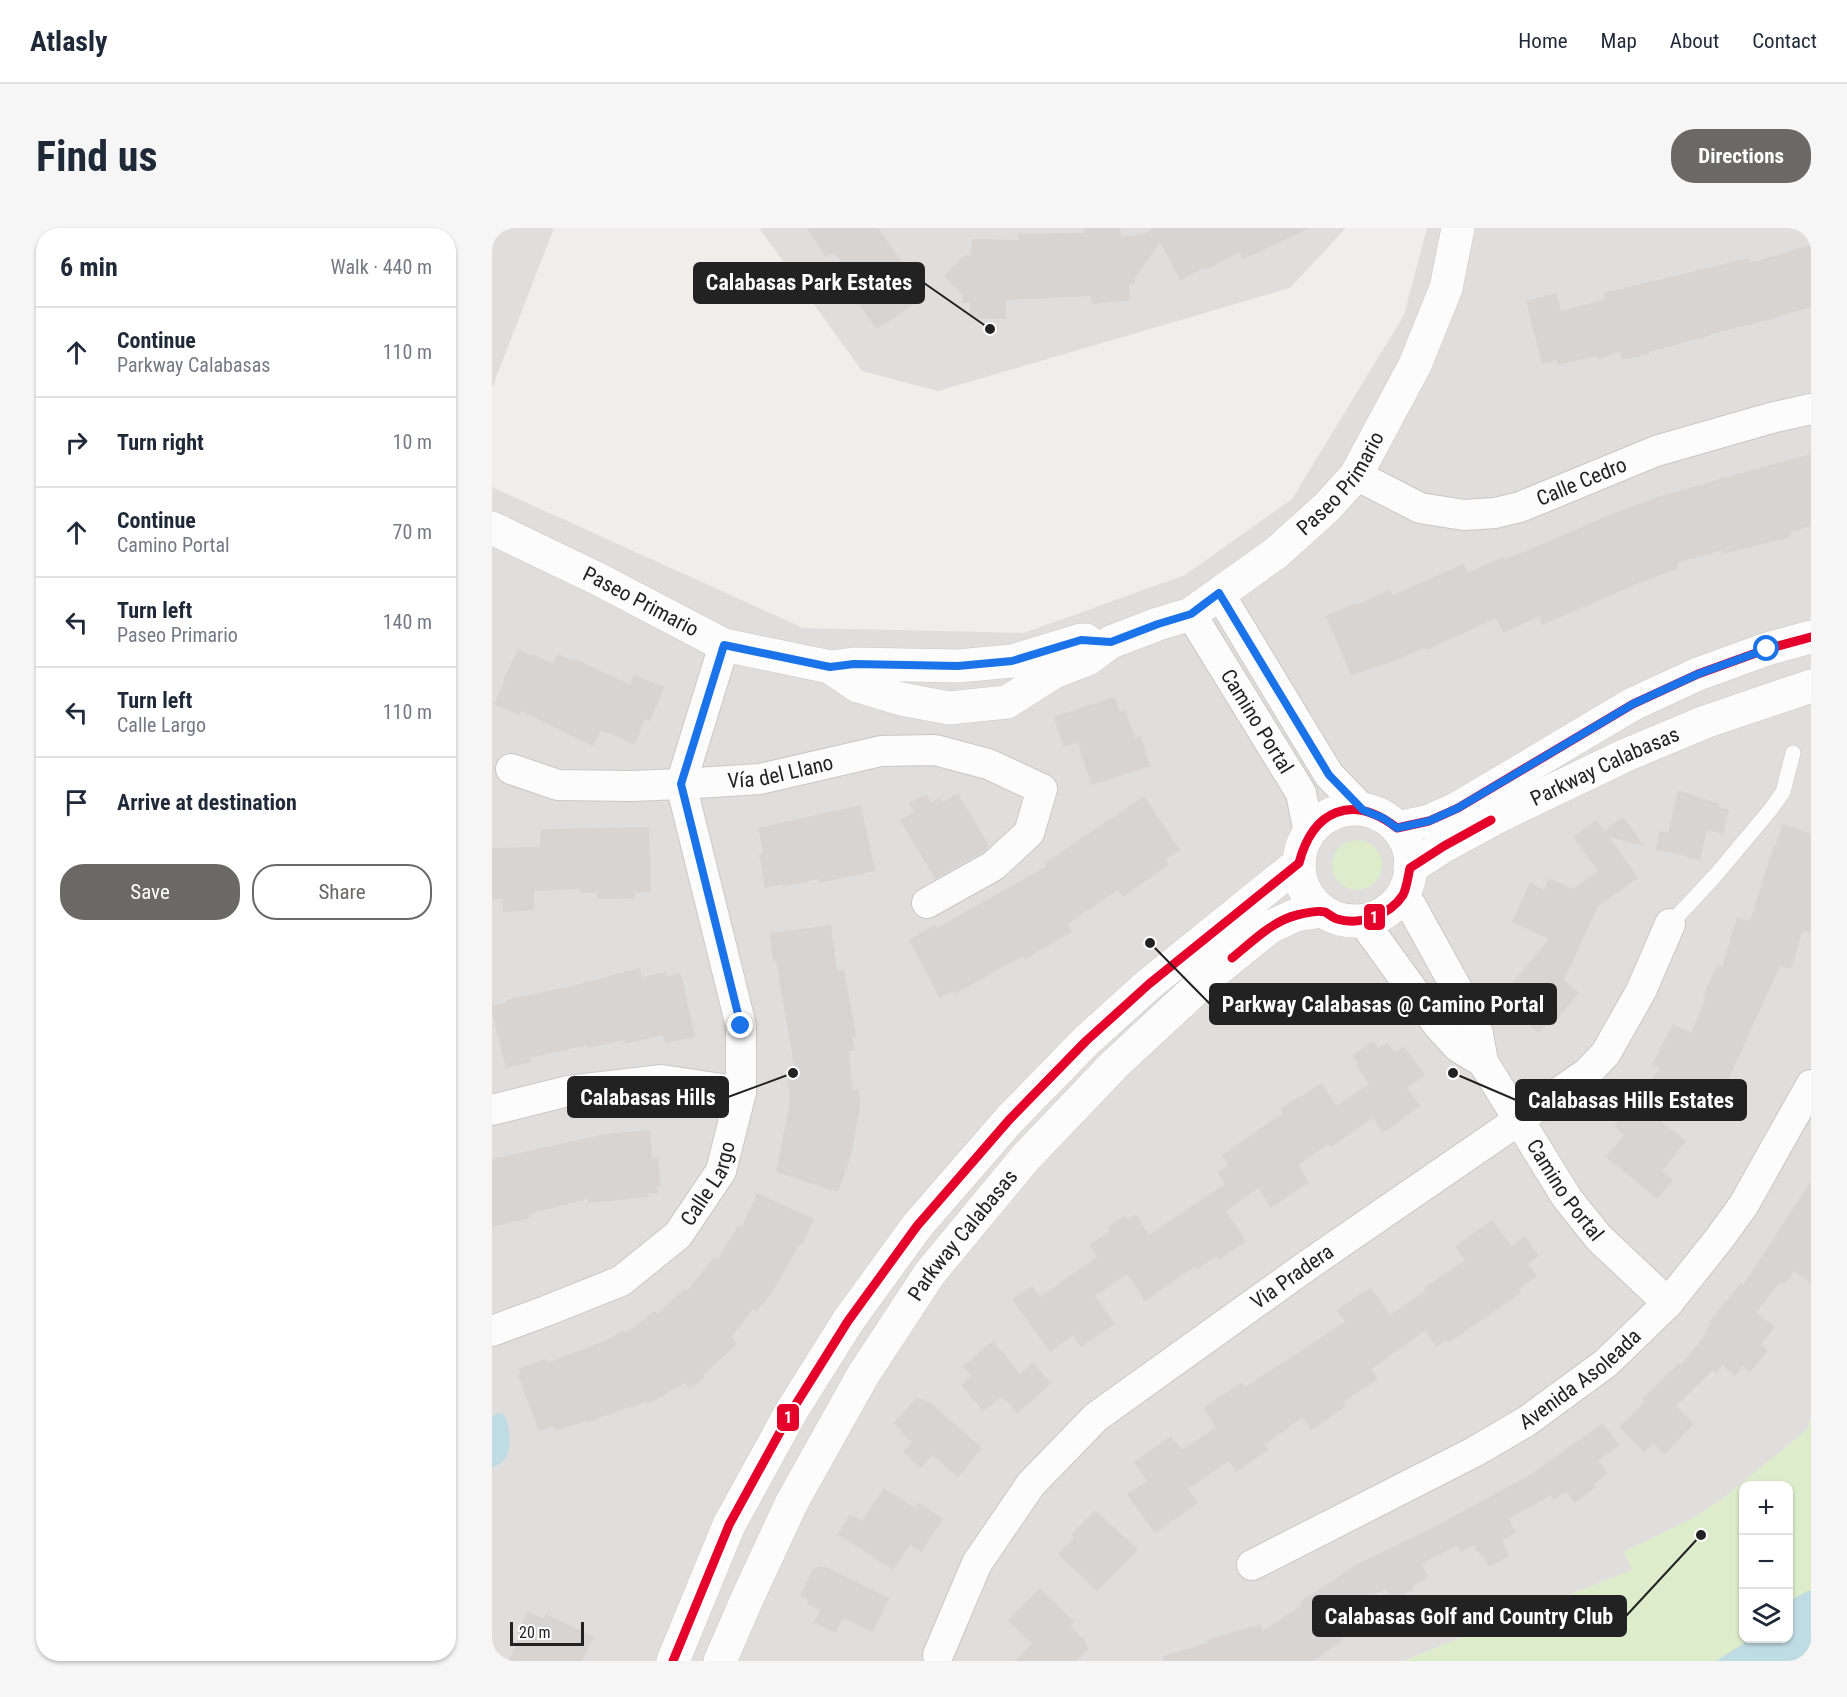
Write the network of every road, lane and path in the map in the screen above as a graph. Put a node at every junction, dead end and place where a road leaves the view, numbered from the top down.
1 (1458, 228) edge
2 (1811, 409) edge
3 (1356, 475) junction
4 (492, 528) edge
5 (1219, 593) junction
6 (1191, 614) junction
7 (1811, 637) edge
8 (724, 645) junction
9 (1811, 686) edge
10 (1793, 753) dead end
11 (512, 769) dead end
12 (681, 784) junction
13 (1363, 810) junction
14 (1397, 828) junction
15 (1304, 848) junction
16 (1407, 881) junction
17 (927, 903) dead end
18 (1322, 911) junction
19 (1362, 920) junction
20 (1670, 924) joint
21 (1447, 971) junction
22 (1414, 993) junction
23 (1483, 1062) junction
24 (1811, 1085) edge
25 (741, 1092) junction
26 (492, 1110) edge
27 (1519, 1121) junction
28 (1668, 1303) junction
29 (492, 1330) edge
30 (1252, 1566) dead end
31 (938, 1655) dead end
32 (673, 1661) edge
33 (720, 1661) edge

1 - 3 street, Paseo Primario
2 - 3 street, Calle Cedro
3 - 5 street, Paseo Primario
4 - 8 street, Paseo Primario
5 - 6 street, Paseo Primario
5 - 13 street, Camino Portal
6 - 8 street, Paseo Primario
6 - 15 street, Camino Portal
7 - 14 street, Parkway Calabasas
8 - 12 street
9 - 16 street, Parkway Calabasas
10 - 20 lane
11 - 12 street, Vía del Llano
12 - 17 street, Vía del Llano
12 - 25 street, Calle Largo
13 - 14 street
13 - 15 street
14 - 16 street
15 - 18 street
15 - 32 street, Parkway Calabasas
16 - 19 street
16 - 21 street, Camino Portal
18 - 19 street
18 - 33 street, Parkway Calabasas
19 - 22 street, Camino Portal
20 - 27 street, Via Pradera
21 - 22 street
21 - 23 street, Camino Portal
22 - 23 street, Camino Portal
23 - 27 street, Camino Portal
24 - 28 street, Avenida Asoleada
25 - 26 street
25 - 29 street, Calle Largo
27 - 28 street, Camino Portal
27 - 31 street, Via Pradera
28 - 30 street, Avenida Asoleada

